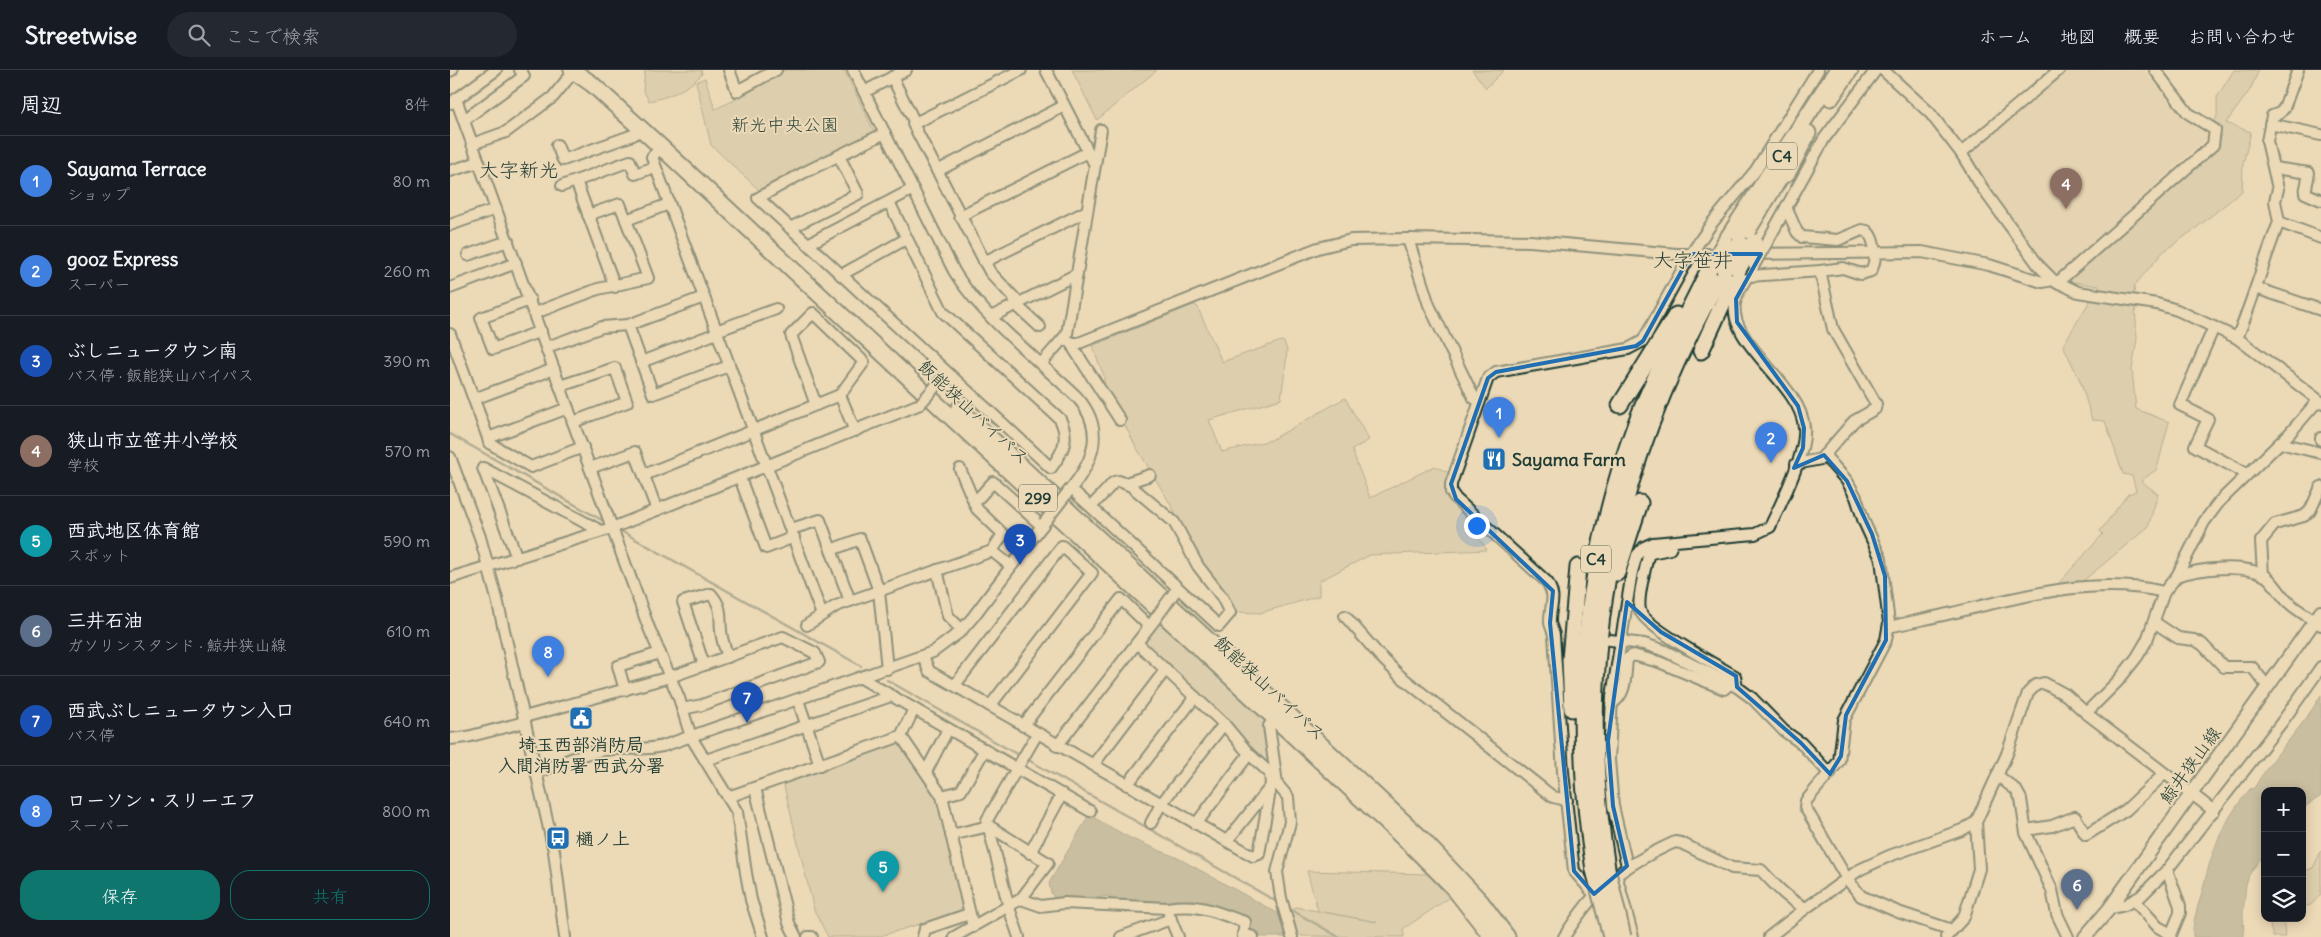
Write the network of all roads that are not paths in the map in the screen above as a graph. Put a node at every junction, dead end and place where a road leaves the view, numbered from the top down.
1 (496, 70) edge
2 (520, 70) edge
3 (590, 70) edge
4 (729, 70) edge
5 (775, 70) edge
6 (853, 70) edge
7 (906, 70) edge
8 (1021, 70) edge
9 (1046, 70) edge
10 (1818, 70) edge
11 (1837, 70) edge
12 (1850, 70) edge
13 (1876, 70) edge
14 (1883, 70) edge
15 (2058, 70) edge
16 (2155, 70) edge
17 (2298, 70) edge
18 (573, 71) edge
19 (889, 75) edge
20 (864, 92) junction
21 (453, 101) edge
22 (1064, 106) junction
23 (464, 120) junction
24 (915, 123) junction
25 (2270, 124) junction
26 (642, 129) junction
27 (1101, 130) dead end
28 (885, 134) junction
29 (2321, 135) edge
30 (472, 144) junction
31 (557, 145) dead end
32 (661, 147) junction
33 (1088, 152) junction
34 (1961, 153) junction
35 (840, 156) junction
36 (479, 162) junction
37 (1095, 165) junction
38 (655, 167) junction
39 (2274, 168) junction
40 (937, 171) junction
41 (450, 172) edge
42 (576, 182) junction
43 (562, 186) dead end
44 (913, 190) junction
45 (2321, 200) edge
46 (888, 202) junction
47 (669, 204) junction
48 (1786, 207) junction
49 (496, 209) junction
50 (1087, 211) junction
51 (588, 215) junction
52 (960, 216) junction
53 (626, 220) junction
54 (2279, 222) junction
55 (450, 225) edge
56 (790, 228) junction
57 (2321, 238) edge
58 (906, 239) junction
59 (1408, 239) junction
60 (508, 241) junction
61 (1746, 243) junction
62 (808, 244) junction
63 (1874, 253) junction
64 (1691, 254) junction
65 (468, 255) dead end
66 (984, 262) junction
67 (516, 263) junction
68 (1708, 269) junction
69 (1820, 271) junction
70 (1737, 272) junction
71 (1077, 274) junction
72 (841, 275) junction
73 (2055, 282) junction
74 (615, 287) junction
75 (450, 288) edge
76 (2256, 288) junction
77 (704, 298) junction
78 (530, 300) junction
79 (1017, 303) junction
80 (776, 309) dead end
81 (2321, 310) edge
82 (535, 313) junction
83 (991, 317) junction
84 (628, 325) junction
85 (1040, 327) dead end
86 (2214, 327) junction
87 (541, 331) junction
88 (717, 332) junction
89 (450, 334) edge
90 (2237, 338) junction
91 (1063, 339) junction
92 (1073, 344) junction
93 (547, 347) junction
94 (1701, 351) dead end
95 (641, 362) junction
96 (1041, 364) junction
97 (729, 366) junction
98 (554, 369) junction
99 (944, 375) junction
100 (560, 386) junction
101 (840, 395) junction
102 (474, 399) junction
103 (1479, 401) junction
104 (2321, 402) edge
105 (816, 405) junction
106 (1620, 405) dead end
107 (568, 408) junction
108 (1120, 420) dead end
109 (573, 422) junction
110 (754, 430) junction
111 (855, 431) junction
112 (488, 438) junction
113 (2280, 443) junction
114 (583, 447) junction
115 (2321, 453) edge
116 (1824, 455) junction
117 (450, 456) edge
118 (1796, 464) junction
119 (768, 467) junction
120 (590, 468) junction
121 (960, 469) dead end
122 (2247, 474) junction
123 (644, 475) junction
124 (1150, 475) dead end
125 (740, 478) junction
126 (1126, 483) junction
127 (1070, 490) junction
128 (2320, 494) edge
129 (974, 503) junction
130 (1640, 503) dead end
131 (1091, 507) junction
132 (658, 510) junction
133 (1043, 525) junction
134 (612, 528) junction
135 (601, 531) junction
136 (792, 533) junction
137 (1673, 542) junction
138 (831, 550) junction
139 (992, 551) junction
140 (517, 558) junction
141 (489, 566) junction
142 (1011, 566) junction
143 (1578, 567) dead end
144 (937, 570) junction
145 (2263, 575) junction
146 (2177, 576) junction
147 (450, 578) edge
148 (1176, 590) junction
149 (879, 591) junction
150 (2164, 592) junction
151 (850, 600) junction
152 (822, 615) junction
153 (1345, 616) dead end
154 (2319, 619) edge
155 (2154, 622) junction
156 (1151, 624) junction
157 (807, 625) dead end
158 (1889, 627) junction
159 (962, 630) junction
160 (1610, 640) dead end
161 (1622, 640) junction
162 (1137, 643) junction
163 (660, 653) junction
164 (923, 656) junction
165 (728, 657) junction
166 (704, 665) junction
167 (2321, 667) edge
168 (1166, 669) junction
169 (887, 670) junction
170 (670, 677) junction
171 (861, 678) junction
172 (955, 685) junction
173 (1734, 685) junction
174 (2268, 687) junction
175 (625, 690) junction
176 (891, 696) junction
177 (1195, 697) junction
178 (1594, 697) junction
179 (798, 700) junction
180 (1611, 704) junction
181 (990, 706) junction
182 (682, 709) junction
183 (914, 709) junction
184 (2086, 713) junction
185 (1275, 718) junction
186 (525, 719) junction
187 (1224, 724) junction
188 (806, 726) junction
189 (1023, 726) junction
190 (948, 729) junction
191 (1037, 734) junction
192 (901, 736) junction
193 (691, 737) junction
194 (450, 739) edge
195 (1057, 746) junction
196 (985, 749) junction
197 (1249, 754) junction
198 (706, 760) junction
199 (820, 765) junction
200 (1020, 766) junction
201 (1093, 766) junction
202 (926, 772) junction
203 (537, 773) junction
204 (1830, 774) junction
205 (2164, 774) junction
206 (1997, 775) junction
207 (1127, 785) junction
208 (1271, 785) junction
209 (754, 788) junction
210 (1062, 794) junction
211 (2191, 795) junction
212 (942, 796) junction
213 (728, 797) junction
214 (1567, 800) junction
215 (1161, 804) junction
216 (1090, 810) dead end
217 (2214, 812) junction
218 (1976, 822) junction
219 (1151, 823) dead end
220 (1196, 824) junction
221 (989, 826) junction
222 (2026, 830) junction
223 (951, 835) junction
224 (1227, 841) junction
225 (1590, 842) junction
226 (1030, 852) junction
227 (1627, 866) junction
228 (2167, 870) junction
229 (1606, 871) junction
230 (1847, 879) junction
231 (1594, 894) junction
232 (1021, 900) junction
233 (2134, 900) junction
234 (1009, 908) junction
235 (1167, 908) junction
236 (1806, 908) junction
237 (2109, 908) junction
238 (969, 914) junction
239 (1170, 919) junction
240 (973, 927) junction
241 (1949, 934) edge
242 (2170, 935) edge
243 (1246, 936) edge
244 (565, 937) edge
245 (763, 937) edge
246 (796, 937) edge
247 (923, 937) edge
248 (954, 937) edge
249 (1019, 937) edge
250 (1121, 937) edge
251 (1178, 937) edge
252 (1292, 937) edge
253 (1492, 937) edge
254 (1507, 937) edge
255 (1564, 937) edge
256 (1610, 937) edge
257 (1623, 937) edge
258 (1633, 937) edge
259 (1770, 937) edge
260 (2068, 937) edge
261 (2085, 937) edge

1 - 21 street
2 - 23 street
3 - 254 highway, 飯能狭山バイパス / 299
4 - 5 street
6 - 20 street
7 - 19 street
8 - 24 street
9 - 22 street
10 - 64 street
11 - 61 highway, C4
12 - 61 highway, C4
13 - 48 street
14 - 34 street
15 - 34 street
16 - 73 street
17 - 25 street
18 - 26 highway, 飯能狭山バイパス / 299
18 - 30 street
19 - 20 street
19 - 24 street
20 - 28 street
21 - 23 street
22 - 33 street
22 - 40 street
23 - 30 street
24 - 40 street
25 - 29 street
25 - 39 street
26 - 31 street
26 - 32 highway, 飯能狭山バイパス / 299
27 - 37 street
28 - 35 street
28 - 44 street
30 - 36 street
32 - 38 street
32 - 185 highway, 飯能狭山バイパス / 299
33 - 37 street
33 - 52 street
34 - 73 street
35 - 56 street
35 - 56 street
36 - 41 street
36 - 49 street
37 - 50 street
38 - 42 street
38 - 47 street
39 - 45 street
39 - 54 street
40 - 52 street
42 - 43 street
42 - 51 street
44 - 46 street
44 - 83 street
46 - 58 street
46 - 62 street
47 - 53 street
47 - 77 street
48 - 61 street
48 - 63 street
49 - 55 street
49 - 60 street
50 - 66 street
50 - 71 street
51 - 53 street
51 - 74 street
52 - 66 street
53 - 74 street
54 - 57 street
54 - 76 street
56 - 62 street
58 - 72 street
58 - 99 street
59 - 64 street
59 - 92 street
59 - 103 street
60 - 65 street
60 - 67 street
61 - 68 highway, C4, bridge
61 - 70 highway, C4, bridge
61 - 70 street, bridge
62 - 72 street
63 - 64 street
63 - 69 street
63 - 73 street
64 - 103 street
66 - 79 street
67 - 75 street
67 - 78 street
68 - 106 highway
68 - 225 highway, C4
69 - 70 street
69 - 116 street
70 - 94 highway
70 - 118 street
70 - 178 highway, C4
71 - 79 street
71 - 91 street
72 - 99 street
73 - 86 street
74 - 82 street
76 - 81 street
76 - 90 street
77 - 84 street
77 - 88 street
78 - 82 street
78 - 87 street
79 - 83 street
79 - 85 street
80 - 88 street
82 - 87 street
83 - 96 street
84 - 93 street
84 - 95 street
86 - 90 street
86 - 122 street
87 - 93 street
88 - 95 street
88 - 97 street
89 - 102 street
90 - 104 street
91 - 92 street
91 - 96 street
92 - 108 street
93 - 98 street
95 - 97 street
96 - 127 street
97 - 110 street
98 - 100 street
98 - 102 street
99 - 111 street, bridge
100 - 107 street
100 - 109 street
101 - 105 street
101 - 105 street
101 - 111 street
102 - 112 street
103 - 214 street
104 - 113 street
105 - 110 street
107 - 109 street
107 - 112 street
109 - 114 street
110 - 119 street
110 - 123 street
111 - 119 street
112 - 114 street
113 - 115 street
113 - 122 street
114 - 120 street
116 - 118 street
116 - 158 street
117 - 141 street
118 - 137 street
119 - 125 street
119 - 136 street
120 - 123 street
120 - 134 street
121 - 129 street
122 - 146 street
123 - 132 street
124 - 126 street
125 - 132 street
125 - 136 street
126 - 131 street
126 - 148 street
127 - 131 street
127 - 133 street, bridge
128 - 145 street
129 - 133 street
129 - 139 street
130 - 178 highway
131 - 148 street
132 - 134 street
133 - 142 street
134 - 135 street
134 - 163 street
135 - 140 street
135 - 140 street
136 - 138 street
136 - 152 street
137 - 161 street
137 - 173 street
138 - 149 street
138 - 151 street
139 - 142 street
139 - 144 street
140 - 141 street
141 - 147 street
141 - 186 street
142 - 159 street
143 - 225 highway
144 - 149 street
144 - 159 street
145 - 146 street
145 - 154 street
146 - 150 street
148 - 156 street, bridge
149 - 151 street
149 - 169 street
150 - 155 street
150 - 158 street
151 - 152 street
152 - 157 street
153 - 214 street
154 - 174 main road, 鯨井狭山線
155 - 174 street
155 - 184 street
156 - 162 street
156 - 189 street
158 - 204 street
159 - 164 street
160 - 161 street
161 - 173 street
161 - 180 street
162 - 168 street
162 - 195 street
163 - 170 street
163 - 175 street
164 - 169 street
164 - 172 street
165 - 166 street
165 - 166 street
165 - 182 street
166 - 170 street
167 - 217 street
168 - 177 street
168 - 201 street
169 - 171 street
170 - 175 street
170 - 182 street
171 - 176 street
171 - 179 street
172 - 181 street
172 - 181 street
173 - 180 street
173 - 204 street
174 - 211 main road, 鯨井狭山線
175 - 186 street
176 - 183 street
176 - 188 street
177 - 187 street
177 - 207 street
178 - 229 highway, C4
179 - 188 street
179 - 193 street
180 - 227 street
181 - 189 street
182 - 193 street
183 - 190 street
183 - 192 street
184 - 205 street
184 - 206 street
185 - 252 street
185 - 253 highway, 飯能狭山バイパス / 299
186 - 194 street
186 - 203 street
187 - 197 street
187 - 215 street
188 - 198 street
188 - 199 street
189 - 191 street
190 - 196 street
190 - 202 street
191 - 195 street
191 - 200 street
192 - 199 street
192 - 202 street
193 - 198 street
193 - 203 street
195 - 201 street
196 - 200 street
196 - 212 street
197 - 208 street
197 - 220 street
198 - 213 street
199 - 209 street
200 - 210 street
200 - 221 street
201 - 207 street
202 - 212 street
203 - 244 street
204 - 230 street
205 - 211 street
205 - 222 street
206 - 218 street
206 - 222 street
207 - 215 street
208 - 224 street
208 - 224 street
209 - 213 street
209 - 246 street
210 - 216 street
210 - 226 street
211 - 217 street
211 - 237 main road, 鯨井狭山線
212 - 223 street
213 - 245 street
214 - 231 street
215 - 219 street
215 - 220 street
217 - 228 street
218 - 230 street
218 - 241 street
220 - 224 street
221 - 223 street
221 - 226 street
221 - 234 street
222 - 260 street
223 - 238 street
225 - 229 highway, C4
226 - 232 street
227 - 229 street
227 - 236 street
228 - 233 street
228 - 242 street
229 - 231 street
229 - 256 highway, C4, bridge
229 - 257 highway, C4, bridge
229 - 258 street
230 - 236 street
230 - 241 street
231 - 255 street
232 - 234 street
232 - 235 street
233 - 237 street
233 - 242 street
234 - 240 street
234 - 249 street
235 - 239 street
235 - 243 street
236 - 259 street
237 - 261 main road, 鯨井狭山線
238 - 240 street
238 - 247 street
239 - 250 street
239 - 251 street
240 - 248 street

